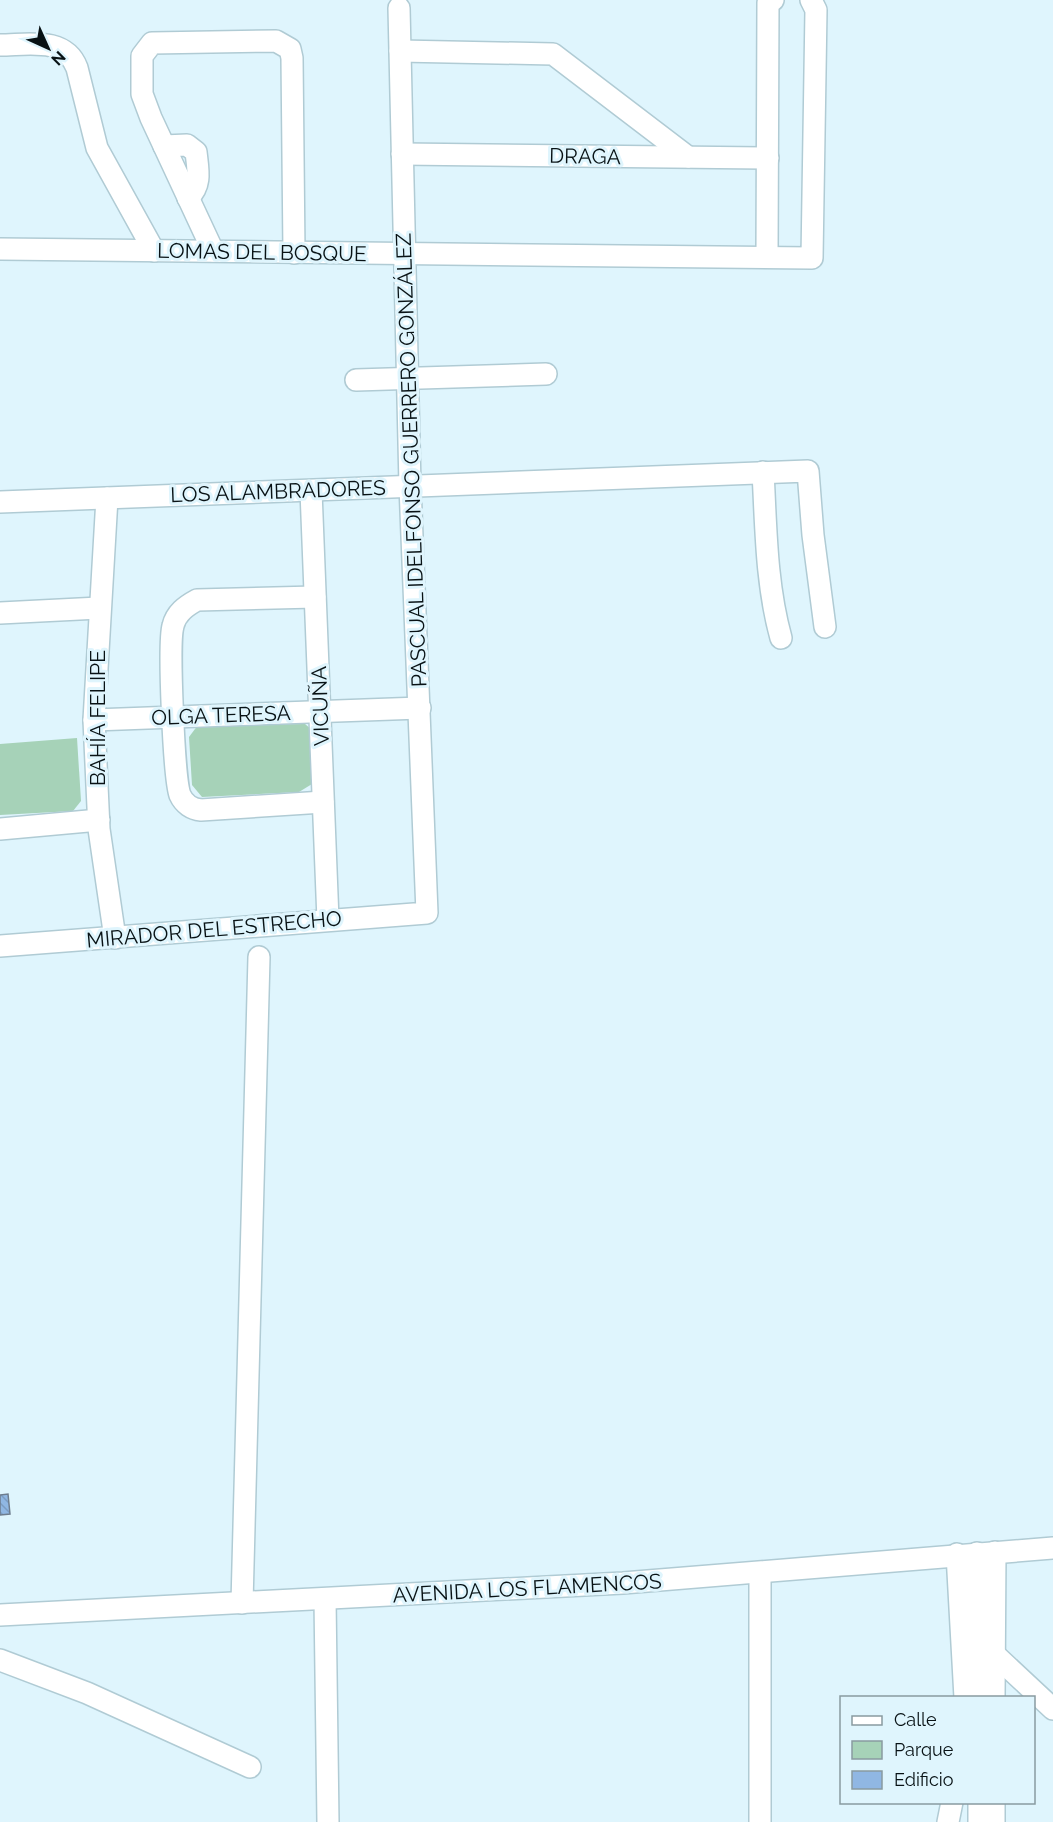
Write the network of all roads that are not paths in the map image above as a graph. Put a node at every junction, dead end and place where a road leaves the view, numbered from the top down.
1 (773, 0) edge
2 (811, 0) edge
3 (399, 8) dead end
4 (0, 45) edge
5 (400, 51) junction
6 (402, 154) junction
7 (688, 157) junction
8 (768, 158) junction
9 (0, 249) edge
10 (154, 251) junction
11 (213, 251) junction
12 (294, 253) junction
13 (404, 254) junction
14 (767, 257) junction
15 (546, 374) dead end
16 (408, 378) junction
17 (356, 380) dead end
18 (763, 472) junction
19 (410, 486) junction
20 (311, 491) junction
21 (107, 498) junction
22 (0, 502) edge
23 (315, 597) junction
24 (99, 609) junction
25 (0, 613) edge
26 (825, 627) dead end
27 (781, 638) dead end
28 (420, 708) junction
29 (320, 711) junction
30 (172, 717) junction
31 (94, 720) junction
32 (323, 802) junction
33 (99, 820) junction
34 (0, 829) edge
35 (427, 913) joint
36 (328, 920) junction
37 (115, 938) junction
38 (0, 946) edge
39 (259, 957) dead end
40 (1053, 1548) edge
41 (976, 1553) junction
42 (760, 1573) junction
43 (325, 1599) junction
44 (242, 1603) junction
45 (0, 1615) edge
46 (994, 1654) junction
47 (0, 1660) edge
48 (965, 1696) edge
49 (979, 1696) edge
50 (994, 1696) edge
51 (1053, 1709) edge
52 (250, 1767) dead end
53 (952, 1804) edge
54 (979, 1804) edge
55 (994, 1804) edge
56 (328, 1822) edge
57 (760, 1822) edge
58 (948, 1822) edge
59 (979, 1822) edge
60 (994, 1822) edge

1 - 8 street
2 - 14 street, LOMAS DEL BOSQUE
3 - 5 street, PASCUAL IDELFONSO GUERRERO GONZÁLEZ
4 - 10 street
5 - 6 street, PASCUAL IDELFONSO GUERRERO GONZÁLEZ
5 - 7 street
6 - 7 street, DRAGA
6 - 13 street, PASCUAL IDELFONSO GUERRERO GONZÁLEZ
7 - 8 street, DRAGA
8 - 14 street
9 - 10 street, LOMAS DEL BOSQUE
10 - 11 street, LOMAS DEL BOSQUE
11 - 12 street, LOMAS DEL BOSQUE
11 - 12 street
12 - 13 street, LOMAS DEL BOSQUE
13 - 14 street, LOMAS DEL BOSQUE
13 - 16 street, PASCUAL IDELFONSO GUERRERO GONZÁLEZ
15 - 16 street
16 - 17 street
16 - 19 street, PASCUAL IDELFONSO GUERRERO GONZÁLEZ
18 - 19 street, LOS ALAMBRADORES
18 - 26 street, LOS ALAMBRADORES
18 - 27 street
19 - 20 street, LOS ALAMBRADORES
19 - 28 street, PASCUAL IDELFONSO GUERRERO GONZÁLEZ
20 - 21 street, LOS ALAMBRADORES
20 - 23 street, VICUÑA
21 - 22 street, LOS ALAMBRADORES
21 - 24 street, BAHÍA FELIPE
23 - 29 street, VICUÑA
23 - 30 street
24 - 25 street
24 - 31 street, BAHÍA FELIPE
28 - 29 street, OLGA TERESA
28 - 35 street, PASCUAL IDELFONSO GUERRERO GONZÁLEZ
29 - 30 street, OLGA TERESA
29 - 32 street, VICUÑA
30 - 31 street, OLGA TERESA
30 - 32 street
31 - 33 street, BAHÍA FELIPE
32 - 36 street, VICUÑA
33 - 34 street
33 - 37 street, BAHÍA FELIPE
35 - 36 street, MIRADOR DEL ESTRECHO
36 - 37 street, MIRADOR DEL ESTRECHO
37 - 38 street, MIRADOR DEL ESTRECHO
39 - 44 street
40 - 41 street, AVENIDA LOS FLAMENCOS
41 - 42 street, AVENIDA LOS FLAMENCOS
41 - 46 street
41 - 48 street
41 - 49 street
42 - 43 street, AVENIDA LOS FLAMENCOS
42 - 57 street
43 - 44 street, AVENIDA LOS FLAMENCOS
43 - 56 street
44 - 45 street, AVENIDA LOS FLAMENCOS
46 - 50 street
46 - 51 street
47 - 52 street
53 - 58 street
54 - 59 street
55 - 60 street

